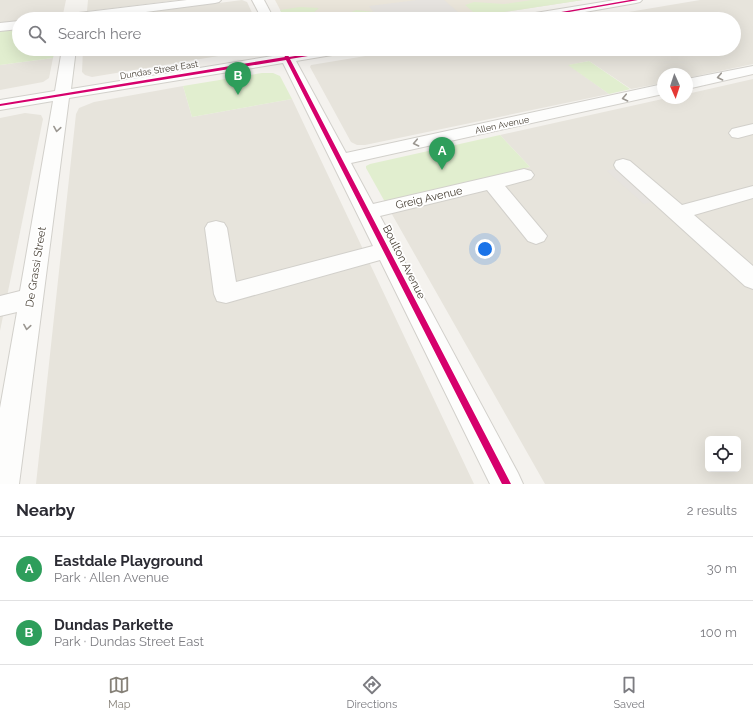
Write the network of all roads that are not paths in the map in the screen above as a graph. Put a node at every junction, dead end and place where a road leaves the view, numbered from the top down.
1 (215, 0) edge
2 (258, 0) edge
3 (636, 0) edge
4 (95, 12) edge
5 (264, 12) edge
6 (565, 12) edge
7 (12, 25) edge
8 (0, 27) edge
9 (68, 56) edge
10 (275, 56) edge
11 (287, 56) edge
12 (753, 70) edge
13 (693, 83) edge
14 (657, 90) edge
15 (62, 95) junction
16 (0, 105) edge
17 (340, 160) junction
18 (623, 165) dead end
19 (524, 175) dead end
20 (492, 183) junction
21 (753, 192) edge
22 (367, 212) junction
23 (678, 213) junction
24 (216, 228) dead end
25 (536, 236) dead end
26 (387, 250) junction
27 (753, 280) edge
28 (32, 298) junction
29 (0, 306) edge
30 (3, 484) edge
31 (507, 484) edge

1 - 4 street
2 - 5 street
3 - 6 street
7 - 8 street
9 - 15 street, De Grassi Street
10 - 15 street, Dundas Street East
11 - 17 street, Boulton Avenue
12 -> 13 street
14 -> 17 street, Allen Avenue
15 - 16 street, Dundas Street East
15 -> 28 street, De Grassi Street
17 - 22 street, Boulton Avenue
18 - 23 street
19 - 20 street, Greig Avenue
20 - 22 street, Greig Avenue
20 - 25 street
21 - 23 street
22 - 26 street, Boulton Avenue
23 - 27 street
24 - 26 street
26 - 31 street, Boulton Avenue
28 - 29 street
28 -> 30 street, De Grassi Street

